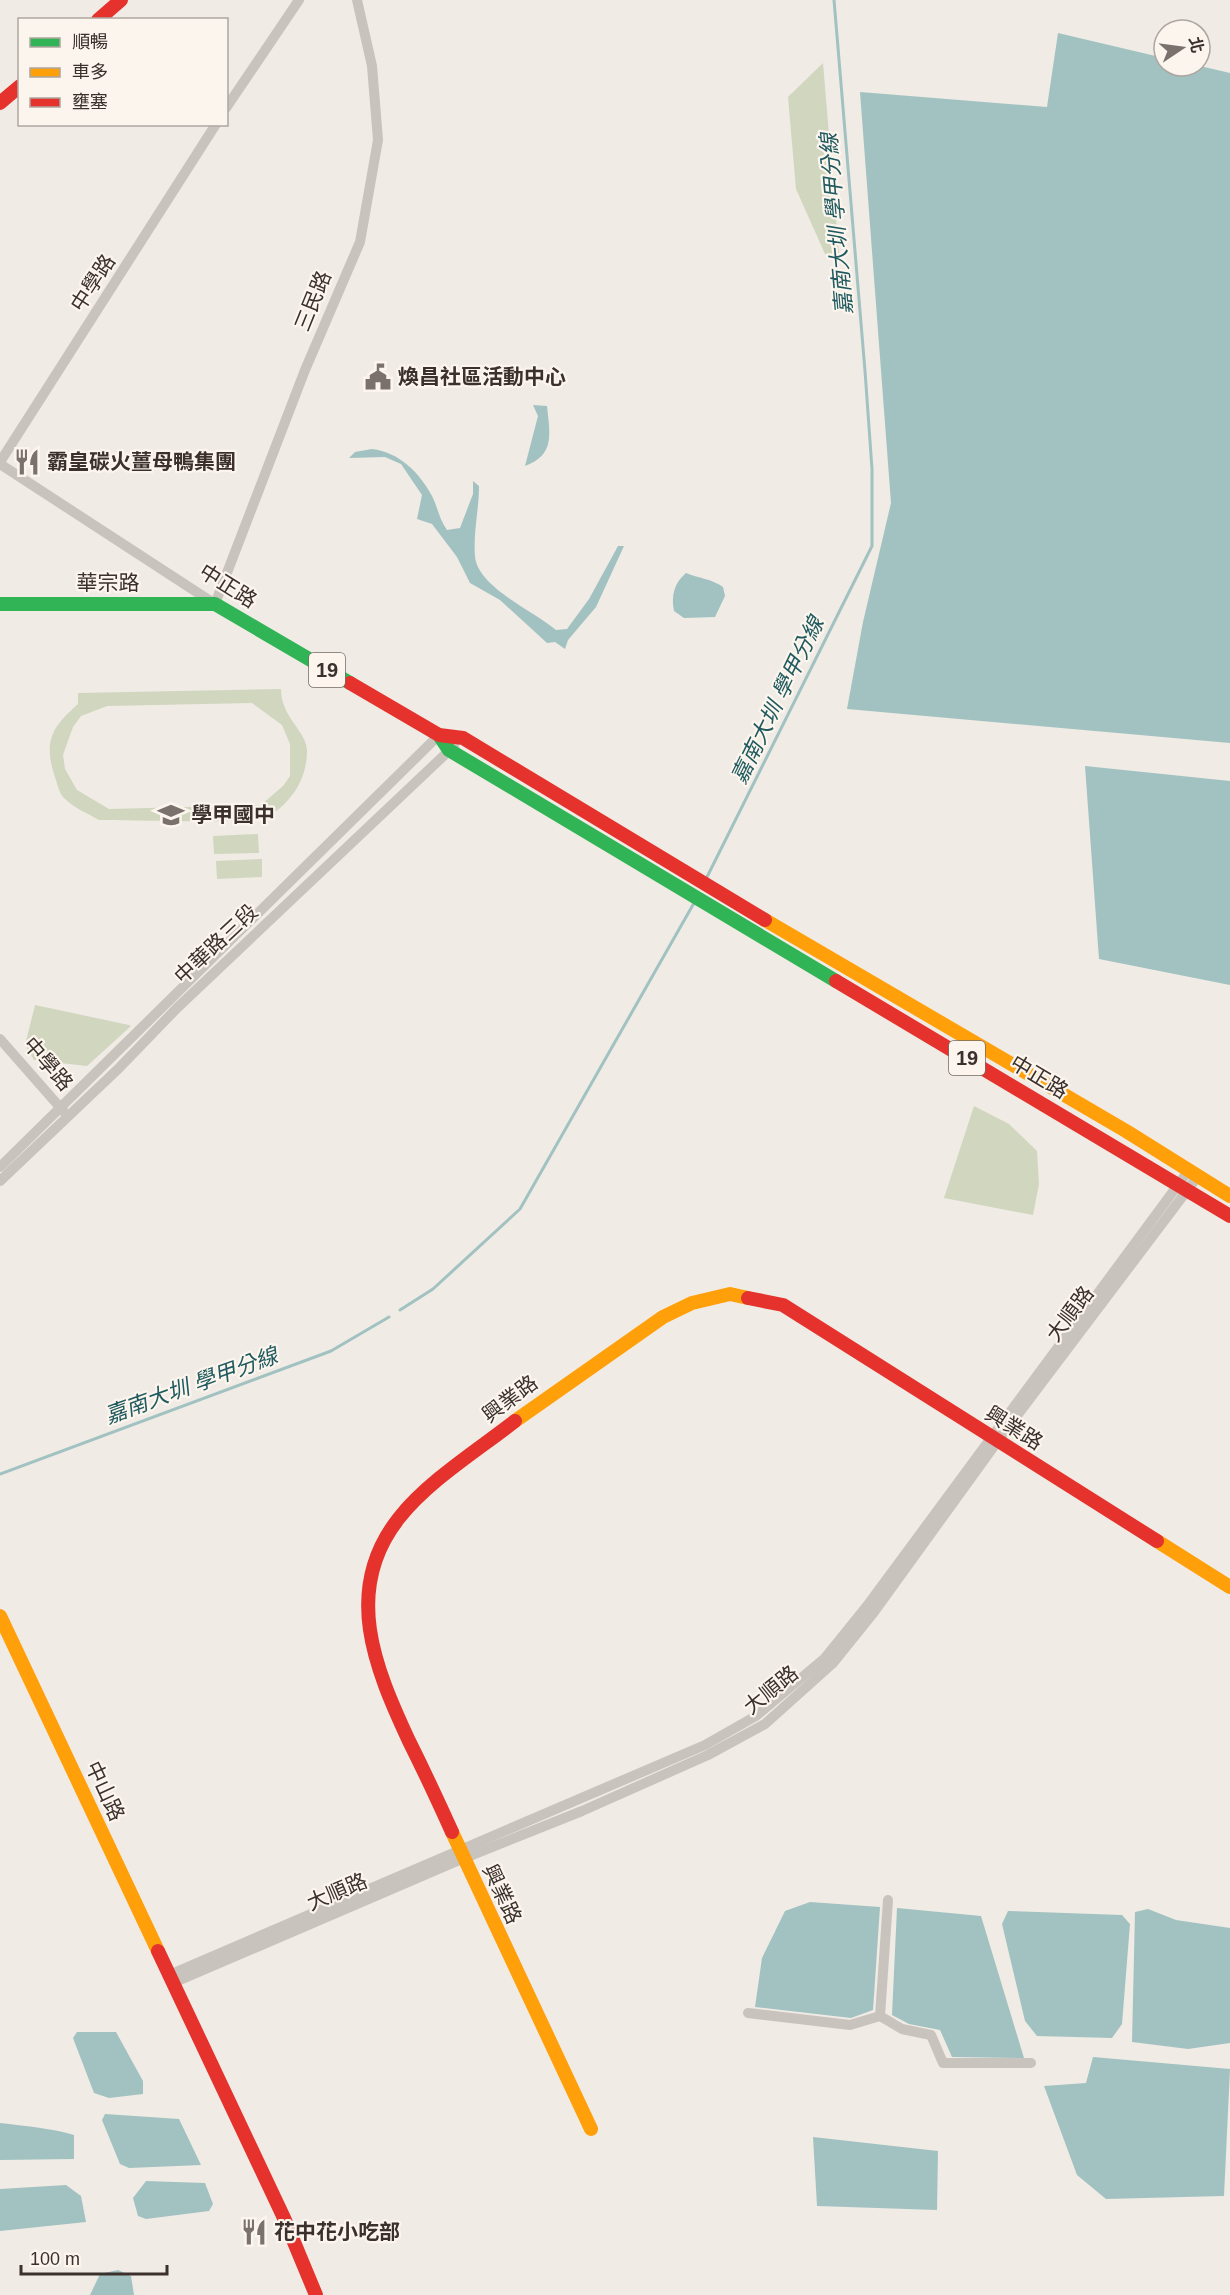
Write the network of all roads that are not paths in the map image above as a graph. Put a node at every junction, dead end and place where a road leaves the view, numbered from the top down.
1 (121, 0) edge
2 (298, 0) edge
3 (357, 0) edge
4 (100, 18) edge
5 (18, 88) edge
6 (0, 103) edge
7 (228, 105) edge
8 (215, 126) edge
9 (0, 463) edge
10 (0, 604) edge
11 (215, 604) junction
12 (439, 735) junction
13 (463, 738) junction
14 (449, 750) junction
15 (696, 885) junction
16 (0, 1039) edge
17 (64, 1111) junction
18 (0, 1167) edge
19 (1193, 1173) junction
20 (0, 1181) edge
21 (1183, 1188) junction
22 (1230, 1196) edge
23 (1230, 1216) edge
24 (993, 1440) junction
25 (1230, 1587) edge
26 (0, 1616) edge
27 (460, 1855) junction
28 (888, 1900) dead end
29 (171, 1979) junction
30 (748, 2013) dead end
31 (880, 2016) junction
32 (1030, 2063) dead end
33 (591, 2129) dead end
34 (316, 2295) edge

1 - 4 main road
2 - 7 street
3 - 11 street, 三民路
5 - 6 main road
8 - 9 street, 中學路
9 - 11 street, 中正路
10 - 11 main road, 華宗路
11 - 12 main road, 中正路 / 19
12 - 13 main road, 19
12 - 14 main road, 19
12 - 17 street, 中華路三段
13 - 14 street, 中華路三段
13 - 15 main road, 中正路 / 19
14 - 15 main road, 中正路 / 19
14 - 17 street, 中華路三段
15 - 19 main road, 中正路 / 19
15 - 21 main road, 中正路 / 19
16 - 17 street, 中學路
17 - 18 street, 中華路三段
17 - 20 street, 中華路三段
19 - 21 street, 大順路
19 - 22 main road, 中正路 / 19
21 - 23 main road, 中正路 / 19
21 - 24 street, 大順路
24 - 25 main road, 興業路
24 - 27 street, 大順路
24 - 27 main road, 興業路
26 - 29 main road, 中山路
27 - 29 street, 大順路
27 - 33 main road, 興業路
28 - 31 street
29 - 34 main road, 中山路
30 - 31 street
31 - 32 street

